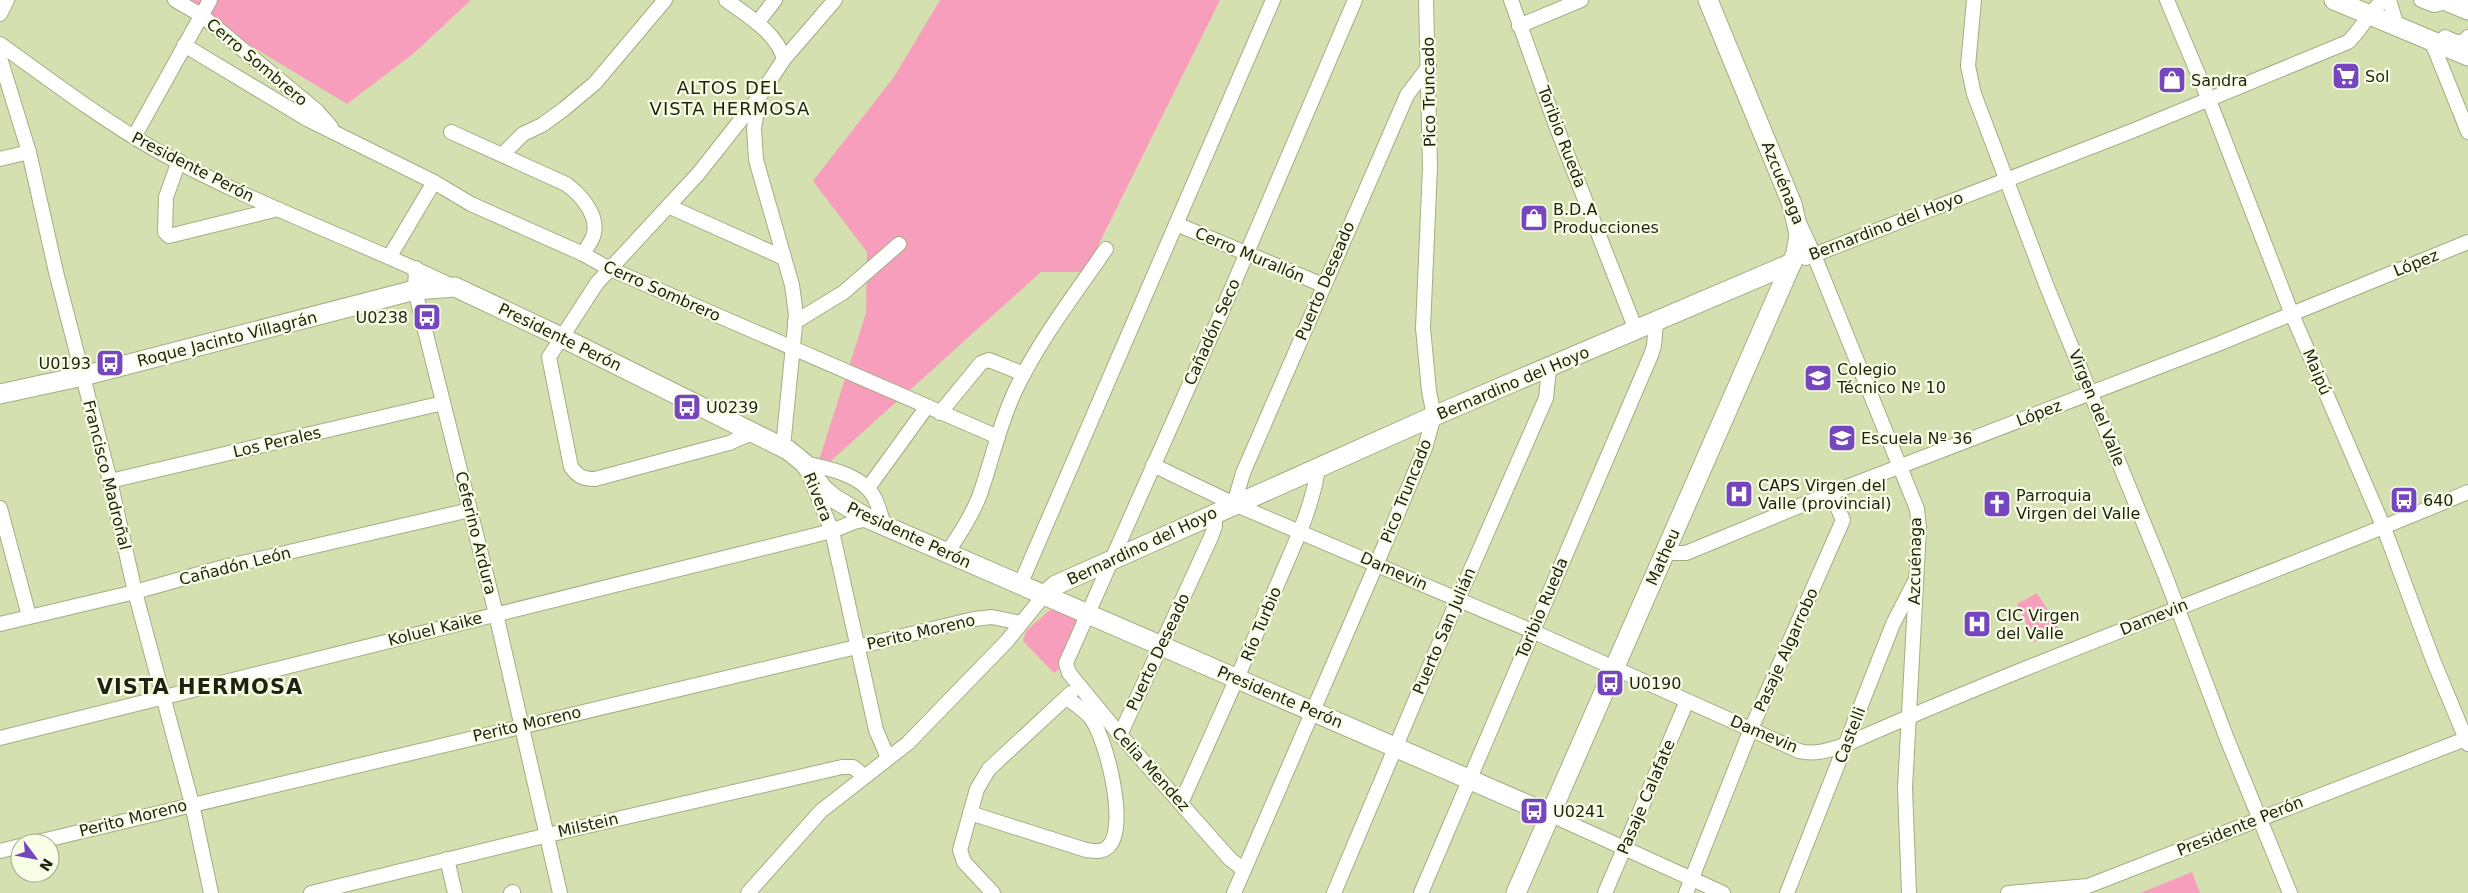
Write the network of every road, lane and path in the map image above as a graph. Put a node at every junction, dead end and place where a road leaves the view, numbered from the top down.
1 (7, 0) edge
2 (175, 0) edge
3 (210, 0) edge
4 (665, 0) edge
5 (726, 0) edge
6 (775, 0) edge
7 (835, 0) edge
8 (1272, 0) edge
9 (1355, 0) edge
10 (1426, 0) edge
11 (1511, 0) edge
12 (1581, 0) edge
13 (1708, 0) edge
14 (1974, 0) edge
15 (2167, 0) edge
16 (2334, 0) edge
17 (2384, 0) edge
18 (2389, 0) edge
19 (2421, 0) edge
20 (2449, 1) edge
21 (2468, 10) edge
22 (0, 14) edge
23 (201, 15) junction
24 (2370, 16) junction
25 (757, 23) junction
26 (1519, 26) junction
27 (2401, 28) junction
28 (2468, 37) edge
29 (2431, 40) junction
30 (0, 44) edge
31 (184, 46) junction
32 (2468, 56) edge
33 (0, 58) edge
34 (784, 59) junction
35 (1429, 66) junction
36 (759, 97) junction
37 (2209, 100) junction
38 (334, 130) junction
39 (451, 132) dead end
40 (2468, 132) edge
41 (134, 137) junction
42 (29, 152) junction
43 (503, 154) junction
44 (0, 159) edge
45 (179, 161) junction
46 (2006, 179) junction
47 (434, 182) junction
48 (668, 206) junction
49 (278, 209) junction
50 (1797, 218) junction
51 (1176, 224) junction
52 (2468, 242) edge
53 (899, 244) dead end
54 (1106, 249) dead end
55 (1245, 253) junction
56 (583, 254) junction
57 (1814, 255) junction
58 (390, 256) junction
59 (784, 258) junction
60 (1792, 263) junction
61 (416, 268) junction
62 (608, 268) junction
63 (1323, 285) junction
64 (455, 287) junction
65 (416, 290) junction
66 (2291, 312) junction
67 (1656, 321) junction
68 (795, 322) junction
69 (1636, 330) junction
70 (561, 337) junction
71 (794, 349) junction
72 (1549, 369) junction
73 (1024, 374) junction
74 (83, 376) junction
75 (2090, 393) junction
76 (0, 394) edge
77 (443, 403) junction
78 (926, 408) junction
79 (940, 413) junction
80 (1434, 416) junction
81 (754, 432) junction
82 (998, 437) junction
83 (782, 447) junction
84 (804, 463) junction
85 (1153, 464) junction
86 (1900, 466) junction
87 (1318, 468) junction
88 (110, 481) junction
89 (868, 488) junction
90 (2468, 492) edge
91 (1831, 493) junction
92 (1234, 504) junction
93 (0, 508) edge
94 (470, 510) junction
95 (1215, 513) junction
96 (877, 522) junction
97 (2384, 528) junction
98 (1300, 530) junction
99 (832, 531) junction
100 (947, 553) junction
101 (1665, 553) junction
102 (1110, 562) junction
103 (1377, 563) junction
104 (1917, 578) junction
105 (1020, 585) junction
106 (135, 592) junction
107 (1044, 595) junction
108 (1458, 599) junction
109 (2177, 608) junction
110 (1088, 612) junction
111 (496, 614) junction
112 (29, 616) junction
113 (1021, 623) junction
114 (0, 624) edge
115 (1532, 631) junction
116 (859, 647) junction
117 (1162, 647) junction
118 (1066, 663) joint
119 (1613, 667) junction
120 (1237, 679) junction
121 (1079, 685) junction
122 (164, 698) junction
123 (1066, 698) junction
124 (1687, 701) junction
125 (1312, 711) junction
126 (1908, 717) junction
127 (520, 725) junction
128 (1751, 729) junction
129 (1120, 735) junction
130 (0, 738) edge
131 (2467, 740) edge
132 (1847, 744) junction
133 (1395, 746) junction
134 (888, 758) junction
135 (864, 776) junction
136 (1469, 778) junction
137 (1181, 803) junction
138 (192, 804) junction
139 (970, 813) junction
140 (1549, 814) junction
141 (2260, 818) junction
142 (548, 835) junction
143 (60, 836) edge
144 (1624, 848) junction
145 (447, 859) junction
146 (1244, 870) junction
147 (1692, 879) junction
148 (211, 893) edge
149 (311, 893) edge
150 (455, 893) edge
151 (560, 893) edge
152 (748, 893) edge
153 (993, 893) edge
154 (1234, 893) edge
155 (1334, 893) edge
156 (1421, 893) edge
157 (1516, 893) edge
158 (1605, 893) edge
159 (1686, 893) edge
160 (1723, 893) edge
161 (1787, 893) edge
162 (1909, 893) edge
163 (2008, 893) edge
164 (2290, 893) edge

1 - 22 street
2 - 23 street, Cerro Sombrero
3 - 23 street
4 - 43 street
5 - 25 street
6 - 25 street
7 - 34 street
8 - 51 street
9 - 55 street, Cañadón Seco
10 - 35 street, Pico Truncado
11 - 26 street, Toribio Rueda
12 - 26 street
13 - 50 street, Azcuénaga
14 - 46 street, Virgen del Valle
15 - 37 street, Maipú
16 - 24 street
17 - 24 street, Bernardino del Hoyo
18 - 27 street
19 - 20 street
20 - 21 street
23 - 31 street
23 - 38 street, Cerro Sombrero
24 - 27 street
24 - 37 street, Bernardino del Hoyo
25 - 34 street
26 - 69 street, Toribio Rueda
27 - 28 street
27 - 29 street
29 - 32 street
29 - 40 street
30 - 41 street, Presidente Perón
31 - 38 street, Cerro Sombrero
31 - 41 street
33 - 42 street, Francisco Madroñal
34 - 36 street
35 - 63 street, Puerto Deseado
35 - 80 street, Pico Truncado
36 - 48 street
36 - 59 street
37 - 46 street, Bernardino del Hoyo
37 - 66 street, Maipú
38 - 47 street, Cerro Sombrero
39 - 43 street
41 - 45 street, Presidente Perón
42 - 44 street
42 - 74 street, Francisco Madroñal
43 - 56 street
45 - 49 street, Presidente Perón
45 - 49 street
46 - 57 street, Bernardino del Hoyo
46 - 75 street, Virgen del Valle
47 - 56 street, Cerro Sombrero
47 - 58 street
48 - 59 street
48 - 62 street
49 - 58 street, Presidente Perón
50 - 57 street, Azcuénaga
50 - 60 street, Matheu
51 - 55 street, Cerro Murallón
51 - 105 street
52 - 66 street, López
53 - 68 street
54 - 73 street
55 - 63 street, Cerro Murallón
55 - 85 street, Cañadón Seco
56 - 62 street, Cerro Sombrero
57 - 60 street, Bernardino del Hoyo
57 - 86 street, Azcuénaga
58 - 61 street, Presidente Perón
59 - 68 street
60 - 67 street, Bernardino del Hoyo
60 - 101 street, Matheu
61 - 64 street, Presidente Perón
61 - 65 street, Ceferino Ardura
62 - 70 street
62 - 71 street, Cerro Sombrero
63 - 92 street, Puerto Deseado
64 - 65 street, Roque Jacinto Villagrán
64 - 70 street, Presidente Perón
65 - 74 street, Roque Jacinto Villagrán
65 - 77 street, Ceferino Ardura
66 - 75 street, López
66 - 97 street, Maipú
67 - 69 street, Bernardino del Hoyo
67 - 115 street, Toribio Rueda
68 - 71 street
69 - 72 street, Bernardino del Hoyo
70 - 81 street, Presidente Perón
70 - 81 street
71 - 78 street, Cerro Sombrero
71 - 83 street
72 - 80 street, Bernardino del Hoyo
72 - 108 street, Puerto San Julián
73 - 79 street
73 - 82 street
74 - 76 street, Roque Jacinto Villagrán
74 - 88 street, Francisco Madroñal
75 - 86 street, López
75 - 109 street, Virgen del Valle
77 - 88 street, Los Perales
77 - 94 street, Ceferino Ardura
78 - 79 street, Cerro Sombrero
78 - 89 street
79 - 82 street, Cerro Sombrero
80 - 87 street, Bernardino del Hoyo
80 - 103 street, Pico Truncado
81 - 83 street, Presidente Perón
82 - 100 street
83 - 84 street, Presidente Perón
84 - 89 street
84 - 96 street, Presidente Perón
84 - 99 street, Rivera
85 - 92 street, Damevin
85 - 102 street, Cañadón Seco
86 - 91 street, López
86 - 104 street, Azcuénaga
87 - 92 street, Bernardino del Hoyo
87 - 98 street, Río Turbio
88 - 106 street, Francisco Madroñal
89 - 96 street
90 - 97 street, Damevin
91 - 101 street, López
91 - 128 street, Pasaje Algarrobo
92 - 95 street, Bernardino del Hoyo
92 - 98 street, Damevin
93 - 112 street
94 - 106 street, Cañadón León
94 - 111 street, Ceferino Ardura
95 - 102 street, Bernardino del Hoyo
95 - 117 street, Puerto Deseado
96 - 99 street, Koluel Kaike
96 - 100 street, Presidente Perón
97 - 109 street, Damevin
97 - 131 street, Maipú
98 - 103 street, Damevin
98 - 120 street, Río Turbio
99 - 111 street, Koluel Kaike
99 - 116 street, Rivera
100 - 105 street, Presidente Perón
101 - 119 street, Matheu
102 - 107 street, Bernardino del Hoyo
102 - 110 street, Cañadón Seco
103 - 108 street, Damevin
103 - 125 street, Pico Truncado
104 - 126 street, Azcuénaga
104 - 132 street, Castelli
105 - 107 street, Presidente Perón
106 - 112 street, Cañadón León
106 - 122 street, Francisco Madroñal
107 - 110 street, Presidente Perón
107 - 113 street, Bernardino del Hoyo
108 - 115 street, Damevin
108 - 133 street, Puerto San Julián
109 - 126 street, Damevin
109 - 141 street, Virgen del Valle
110 - 117 street, Presidente Perón
110 - 118 street, Cañadón Seco
111 - 122 street, Koluel Kaike
111 - 127 street, Ceferino Ardura
112 - 114 street, Cañadón León
113 - 116 street, Perito Moreno
113 - 134 street, Bernardino del Hoyo
115 - 119 street, Damevin
115 - 136 street, Toribio Rueda
116 - 127 street, Perito Moreno
116 - 134 street, Rivera
117 - 120 street, Presidente Perón
117 - 129 street, Puerto Deseado
118 - 121 street, Celia Mendez
119 - 124 street, Damevin
119 - 140 street, Matheu
120 - 125 street, Presidente Perón
120 - 137 street, Río Turbio
121 - 123 street
121 - 129 street, Celia Mendez
122 - 130 street, Koluel Kaike
122 - 138 street, Francisco Madroñal
123 - 139 street
123 - 139 street
124 - 128 street, Damevin
124 - 144 street, Pasaje Calafate
125 - 133 street, Presidente Perón
125 - 146 street, Pico Truncado
126 - 132 street, Damevin
126 - 162 street, Azcuénaga
127 - 138 street, Perito Moreno
127 - 142 street, Ceferino Ardura
128 - 132 street, Damevin
128 - 147 street, Pasaje Algarrobo
129 - 137 street, Celia Mendez
131 - 141 street, Presidente Perón
132 - 161 street, Castelli
133 - 136 street, Presidente Perón
133 - 155 street, Puerto San Julián
134 - 135 street, Bernardino del Hoyo
135 - 142 street, Milstein
135 - 152 street, Bernardino del Hoyo
136 - 140 street, Presidente Perón
136 - 156 street, Toribio Rueda
137 - 146 street, Celia Mendez
138 - 143 street, Perito Moreno
138 - 148 street, Francisco Madroñal
139 - 153 street
140 - 144 street, Presidente Perón
140 - 157 street, Matheu
141 - 163 street, Presidente Perón
141 - 164 street, Virgen del Valle
142 - 145 street, Milstein
142 - 151 street, Ceferino Ardura
144 - 147 street, Presidente Perón
144 - 158 street, Pasaje Calafate
145 - 149 street, Milstein
145 - 150 street
146 - 154 street, Pico Truncado
147 - 159 street, Pasaje Algarrobo
147 - 160 street, Presidente Perón

